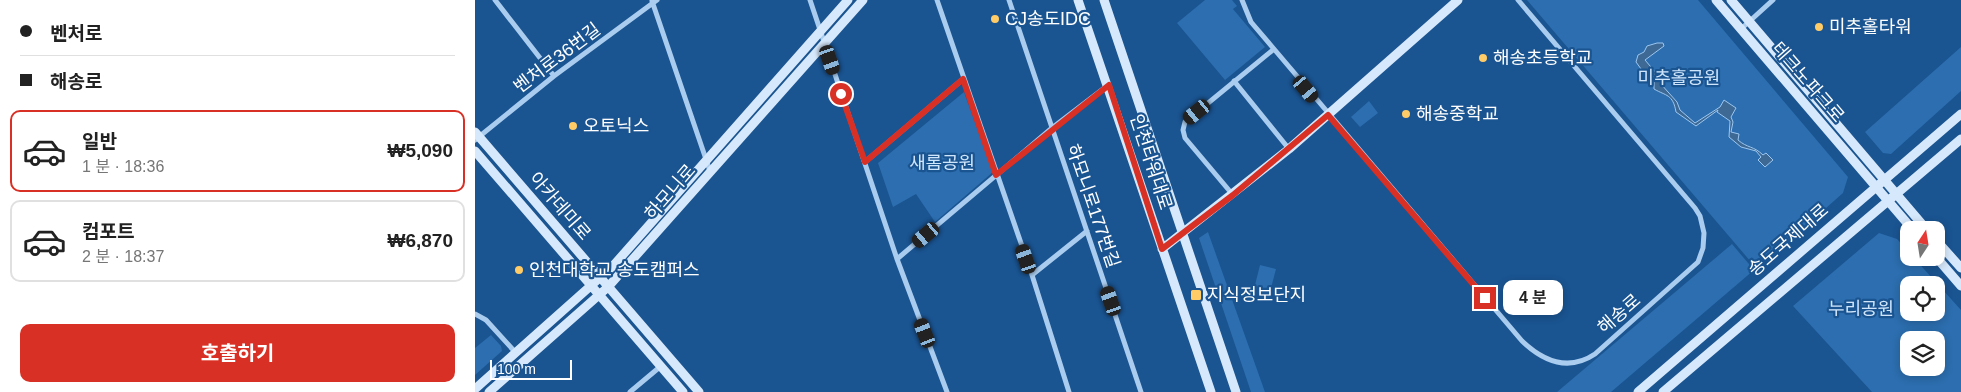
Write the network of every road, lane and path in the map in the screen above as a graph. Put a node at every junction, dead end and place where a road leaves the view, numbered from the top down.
1 (809, 0) edge
2 (848, 0) edge
3 (863, 0) edge
4 (937, 0) edge
5 (1009, 0) edge
6 (1078, 0) edge
7 (1105, 0) edge
8 (1242, 0) edge
9 (1457, 0) edge
10 (1518, 0) edge
11 (1716, 0) edge
12 (1731, 0) edge
13 (1773, 0) edge
14 (498, 1) edge
15 (654, 1) edge
16 (1749, 20) junction
17 (1741, 28) junction
18 (820, 31) junction
19 (824, 43) junction
20 (1274, 49) junction
21 (554, 76) junction
22 (963, 79) junction
23 (1234, 81) junction
24 (1109, 85) junction
25 (1961, 114) edge
26 (1328, 115) junction
27 (1052, 128) junction
28 (476, 136) edge
29 (1961, 139) edge
30 (1289, 149) junction
31 (475, 150) edge
32 (705, 159) junction
33 (865, 162) junction
34 (709, 171) junction
35 (996, 175) junction
36 (1885, 178) junction
37 (1876, 185) junction
38 (1897, 194) junction
39 (1233, 195) junction
40 (1888, 201) junction
41 (1905, 221) edge
42 (1920, 221) edge
43 (1087, 231) junction
44 (1183, 232) junction
45 (1162, 249) junction
46 (1945, 250) edge
47 (897, 259) junction
48 (1944, 266) edge
49 (1961, 268) edge
50 (1032, 275) junction
51 (601, 278) junction
52 (1961, 286) edge
53 (592, 287) junction
54 (608, 287) junction
55 (599, 296) junction
56 (475, 314) edge
57 (516, 352) junction
58 (661, 366) junction
59 (475, 389) edge
60 (945, 391) edge
61 (489, 392) edge
62 (630, 392) edge
63 (683, 392) edge
64 (699, 392) edge
65 (1069, 392) edge
66 (1141, 392) edge
67 (1211, 392) edge
68 (1236, 392) edge
69 (1638, 392) edge
70 (1663, 392) edge

1 - 18 street
2 - 18 main road, 하모니로
3 - 19 main road, 하모니로
4 - 22 street
5 - 27 street, 하모니로177번길
6 - 24 main road, 인천타워대로
7 - 44 main road, 인천타워대로
8 - 20 street, 해송로
9 - 26 main road
10 - 26 street, 해송로
11 - 17 main road, 테크노파크로
12 - 16 main road, 테크노파크로
13 - 16 street
14 - 21 street
15 - 21 street, 벤처로36번길
15 - 32 street
16 - 17 street
16 - 36 main road, 테크노파크로
17 - 37 main road, 테크노파크로
18 - 19 street
18 - 32 main road, 하모니로
19 - 33 street
19 - 34 main road, 하모니로
20 - 23 street
20 - 26 street, 해송로
21 - 28 street, 벤처로36번길
22 - 33 street
22 - 35 street
23 - 30 street
23 - 39 street
24 - 27 street
24 - 45 main road, 인천타워대로
25 - 36 main road, 송도국제대로
26 - 30 main road
27 - 35 street
27 - 43 street, 하모니로177번길
28 - 51 main road, 아카데미로
29 - 38 main road, 송도국제대로
30 - 39 main road
31 - 53 main road, 아카데미로
32 - 34 street
32 - 51 main road, 하모니로
33 - 47 street
34 - 54 main road, 하모니로
35 - 47 street
35 - 50 street
36 - 37 main road, 송도국제대로
36 - 38 main road, 테크노파크로
37 - 40 main road, 테크노파크로
37 - 69 main road, 송도국제대로
38 - 40 main road, 송도국제대로
38 - 42 main road, 테크노파크로
39 - 44 main road
40 - 41 main road, 테크노파크로
40 - 70 main road, 송도국제대로
43 - 50 street
43 - 66 street, 하모니로177번길
44 - 45 main road
44 - 68 main road, 인천타워대로
45 - 67 main road, 인천타워대로
46 - 49 main road
47 - 60 street
48 - 52 main road
50 - 65 street
51 - 53 main road, 하모니로
51 - 54 main road, 아카데미로
53 - 55 main road, 아카데미로
53 - 57 main road, 하모니로
54 - 55 main road, 하모니로
54 - 64 main road, 아카데미로
55 - 58 main road, 아카데미로
55 - 61 main road, 하모니로
56 - 57 street
57 - 59 main road, 하모니로
58 - 62 street
58 - 63 main road, 아카데미로

